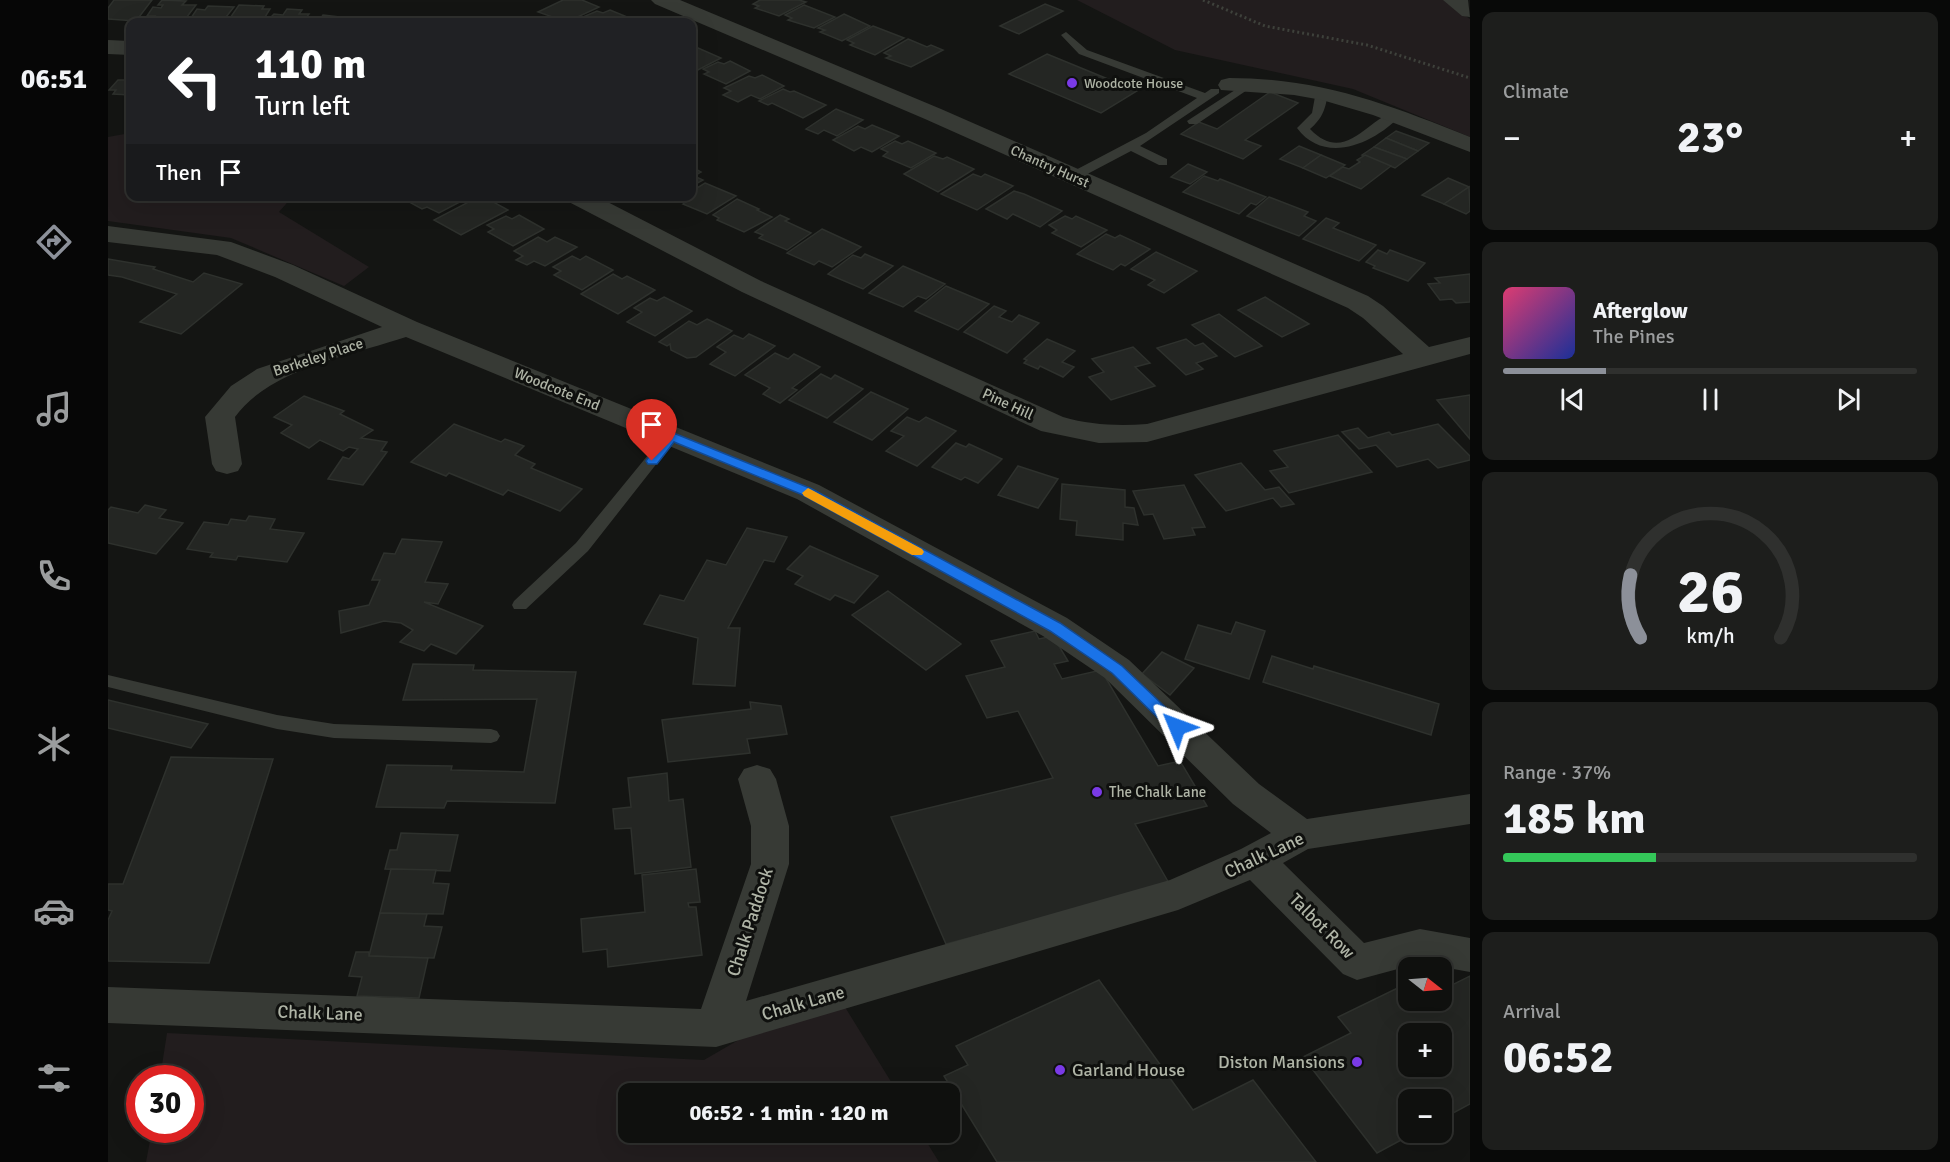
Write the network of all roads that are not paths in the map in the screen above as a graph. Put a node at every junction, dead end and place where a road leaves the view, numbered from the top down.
1 (662, 0) edge
2 (1454, 0) edge
3 (1470, 11) edge
4 (1066, 35) dead end
5 (108, 47) edge
6 (126, 48) edge
7 (1225, 89) junction
8 (1322, 91) junction
9 (1395, 115) junction
10 (1193, 121) dead end
11 (1470, 145) edge
12 (1130, 146) junction
13 (1163, 162) dead end
14 (1072, 177) junction
15 (585, 201) edge
16 (108, 234) edge
17 (407, 328) junction
18 (1468, 348) edge
19 (1423, 357) junction
20 (671, 436) junction
21 (227, 464) dead end
22 (520, 605) dead end
23 (108, 681) edge
24 (491, 736) dead end
25 (757, 779) dead end
26 (1470, 809) edge
27 (1301, 835) junction
28 (1255, 860) junction
29 (1470, 955) edge
30 (108, 1005) edge
31 (716, 1028) junction

1 - 14 street, Chantry Hurst
2 - 3 street
4 - 7 lane
5 - 6 street
7 - 8 street
7 - 10 lane
7 - 12 lane
8 - 9 street
8 - 9 lane
9 - 11 street
12 - 13 lane
12 - 14 lane
14 - 19 street, Chantry Hurst
15 - 19 street, Pine Hill
16 - 17 street, Woodcote End
17 - 20 street, Woodcote End
17 - 21 street, Berkeley Place
18 - 19 street, Pine Hill
20 - 22 lane
20 - 27 street, Woodcote End
23 - 24 lane
25 - 31 street, Chalk Paddock
26 - 27 street, Chalk Lane
27 - 28 street, Chalk Lane
28 - 29 street, Talbot Row
28 - 31 street, Chalk Lane
30 - 31 street, Chalk Lane

